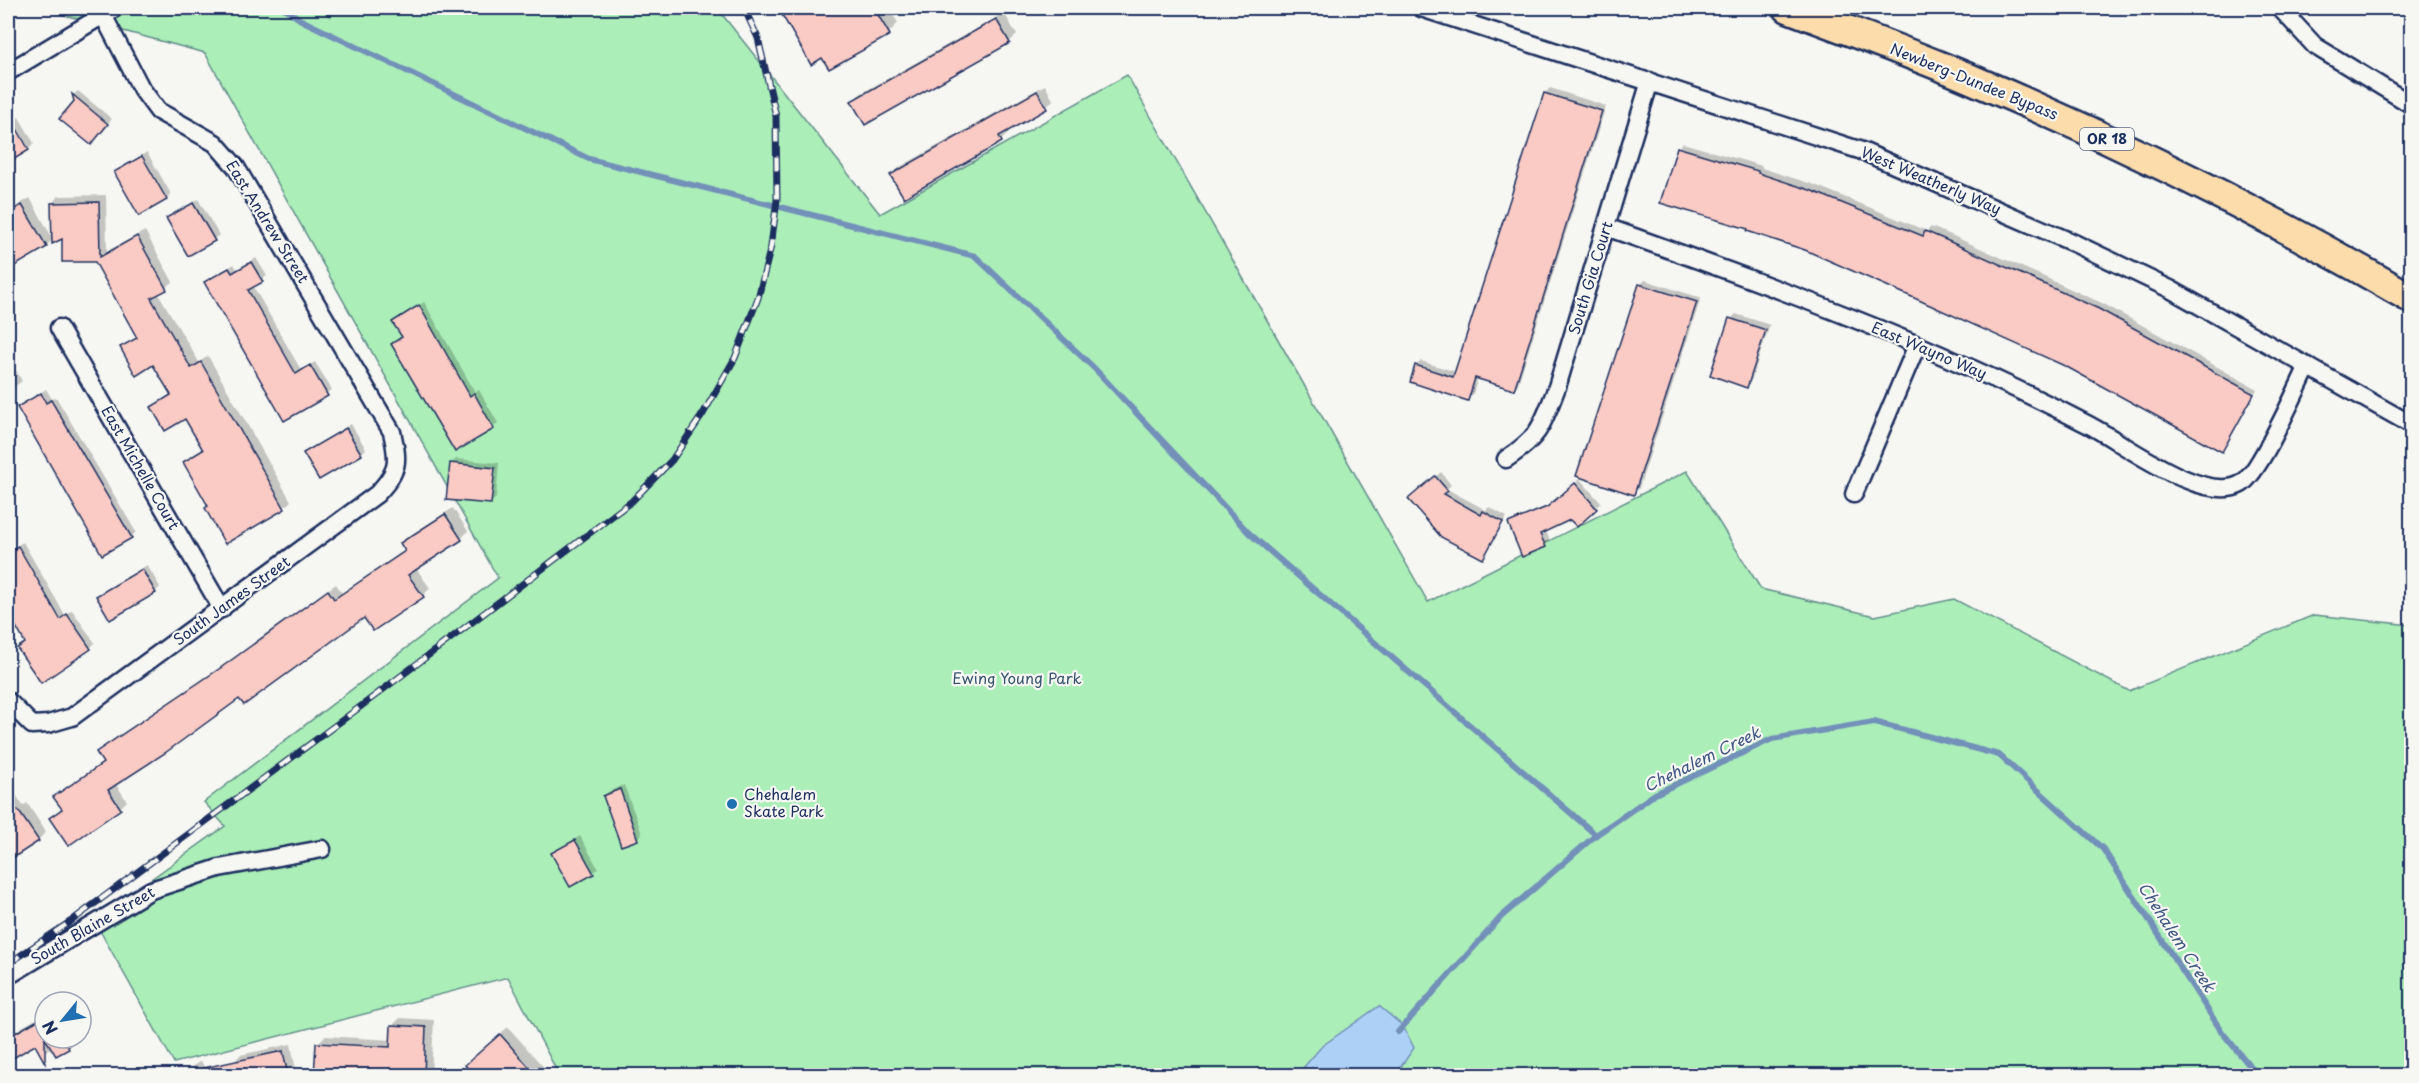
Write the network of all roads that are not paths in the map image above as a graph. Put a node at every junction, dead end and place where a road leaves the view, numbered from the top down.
1 (1421, 8) edge
2 (1788, 8) edge
3 (2280, 8) edge
4 (109, 11) edge
5 (8, 72) edge
6 (1650, 81) junction
7 (2412, 105) edge
8 (1606, 226) junction
9 (2412, 299) edge
10 (59, 328) dead end
11 (1917, 345) junction
12 (2308, 366) junction
13 (2412, 424) edge
14 (398, 459) joint
15 (1506, 459) dead end
16 (1854, 494) dead end
17 (222, 609) junction
18 (8, 701) edge
19 (322, 849) dead end
20 (8, 976) edge

1 - 6 street, West Weatherly Way
2 - 9 highway, Newberg-Dundee Bypass / OR 18
3 - 7 street
4 - 5 street
4 - 14 street, East Andrew Street
6 - 8 street, South Gia Court
6 - 12 street, West Weatherly Way
8 - 11 street, East Wayno Way
8 - 15 street, South Gia Court
10 - 17 street, East Michelle Court
11 - 12 street, East Wayno Way
11 - 16 street
12 - 13 street, West Weatherly Way
14 - 17 street, South James Street
17 - 18 street, South James Street
19 - 20 street, South Blaine Street

